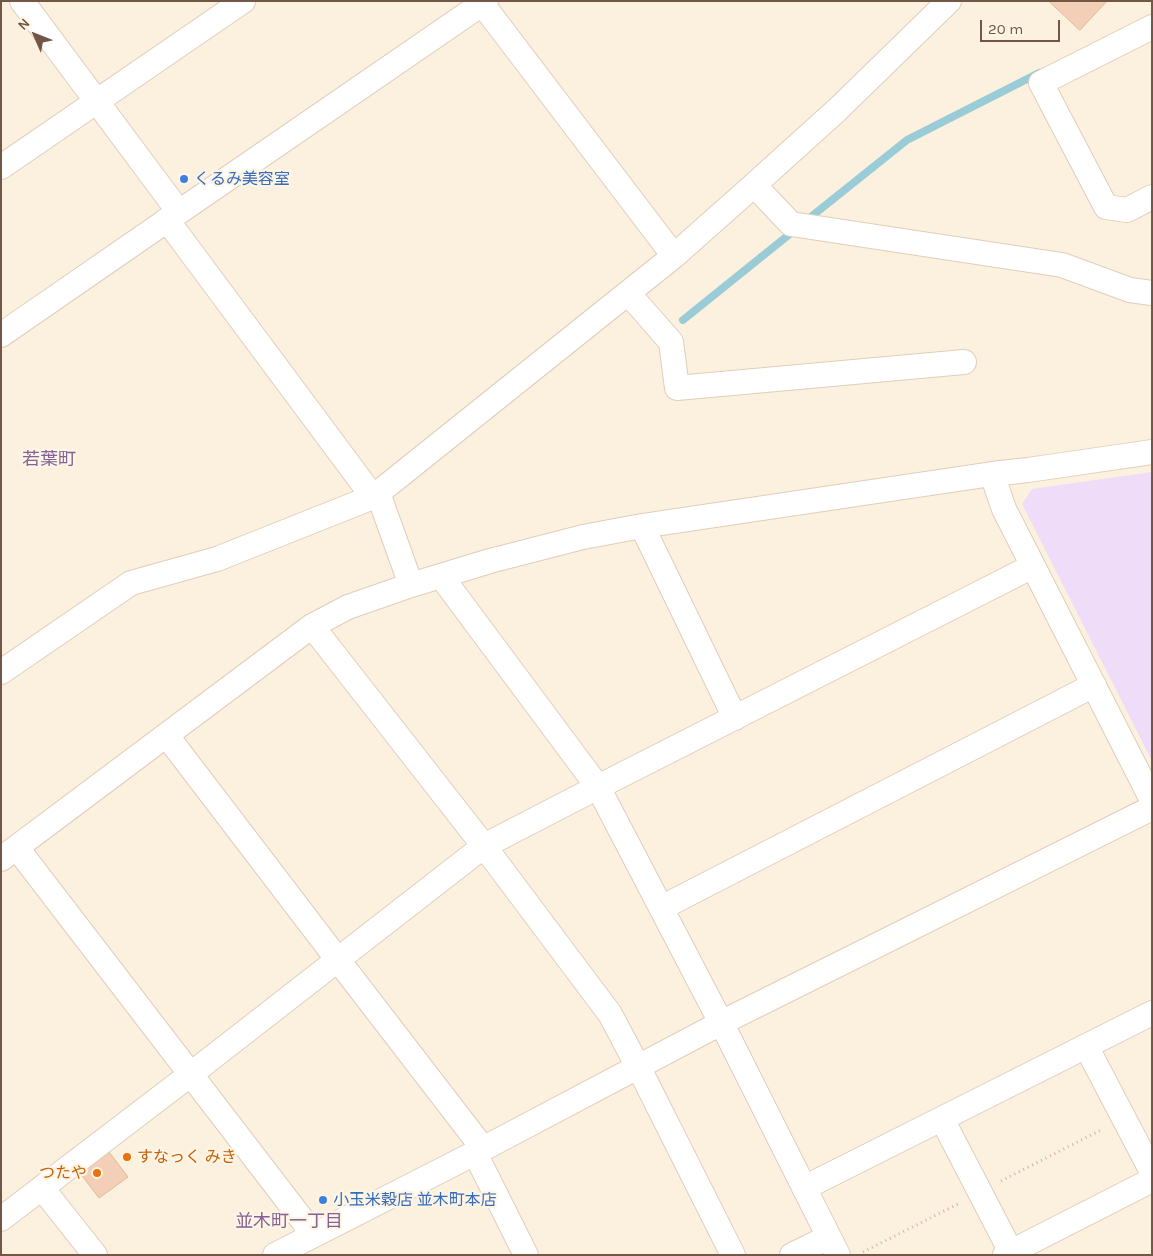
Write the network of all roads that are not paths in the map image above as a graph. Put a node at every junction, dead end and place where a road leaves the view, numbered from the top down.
1 (22, 1) edge
2 (243, 1) edge
3 (949, 1) edge
4 (483, 2) edge
5 (1152, 27) edge
6 (96, 102) junction
7 (1, 167) edge
8 (754, 185) junction
9 (1152, 197) edge
10 (173, 216) junction
11 (674, 256) junction
12 (628, 293) junction
13 (1152, 293) edge
14 (1, 335) edge
15 (964, 362) dead end
16 (1152, 452) edge
17 (992, 474) junction
18 (375, 495) junction
19 (642, 526) junction
20 (1033, 566) junction
21 (441, 576) junction
22 (411, 585) junction
23 (312, 626) junction
24 (1, 672) edge
25 (1094, 685) junction
26 (734, 718) junction
27 (167, 736) junction
28 (598, 786) junction
29 (1152, 800) edge
30 (1152, 808) edge
31 (484, 846) junction
32 (9, 854) edge
33 (661, 908) junction
34 (338, 960) junction
35 (1152, 1013) edge
36 (721, 1023) junction
37 (1086, 1046) junction
38 (638, 1067) junction
39 (191, 1074) junction
40 (942, 1118) junction
41 (479, 1151) junction
42 (1152, 1172) edge
43 (1152, 1180) edge
44 (42, 1188) junction
45 (804, 1188) junction
46 (1, 1220) edge
47 (313, 1243) edge
48 (833, 1246) edge
49 (1008, 1253) edge
50 (96, 1255) edge
51 (274, 1255) edge
52 (526, 1255) edge
53 (733, 1255) edge
54 (792, 1255) edge

1 - 6 street
2 - 6 street
3 - 8 street
4 - 10 street
4 - 11 street
5 - 9 street
6 - 7 street
6 - 10 street
8 - 11 street
8 - 13 street
10 - 14 street
10 - 18 street
11 - 12 street
12 - 15 street
12 - 18 street
16 - 17 street
17 - 19 street
17 - 20 street
18 - 22 street
18 - 24 street
19 - 21 street
19 - 26 street
20 - 25 street
20 - 26 street
21 - 22 street
21 - 28 street
22 - 23 street
23 - 27 street
23 - 31 street
25 - 29 street
25 - 33 street
26 - 28 street
27 - 32 street
27 - 34 street
28 - 31 street
28 - 33 street
30 - 36 street
31 - 34 street
31 - 38 street
32 - 39 street
33 - 36 street
34 - 39 street
34 - 41 street
35 - 37 street
36 - 38 street
36 - 45 street
37 - 40 street
37 - 42 street
38 - 41 street
38 - 53 street
39 - 44 street
39 - 47 street
40 - 45 street
40 - 49 street
41 - 47 street
41 - 52 street
43 - 49 street
44 - 46 street
44 - 50 street
45 - 48 street
47 - 51 street
48 - 54 street

